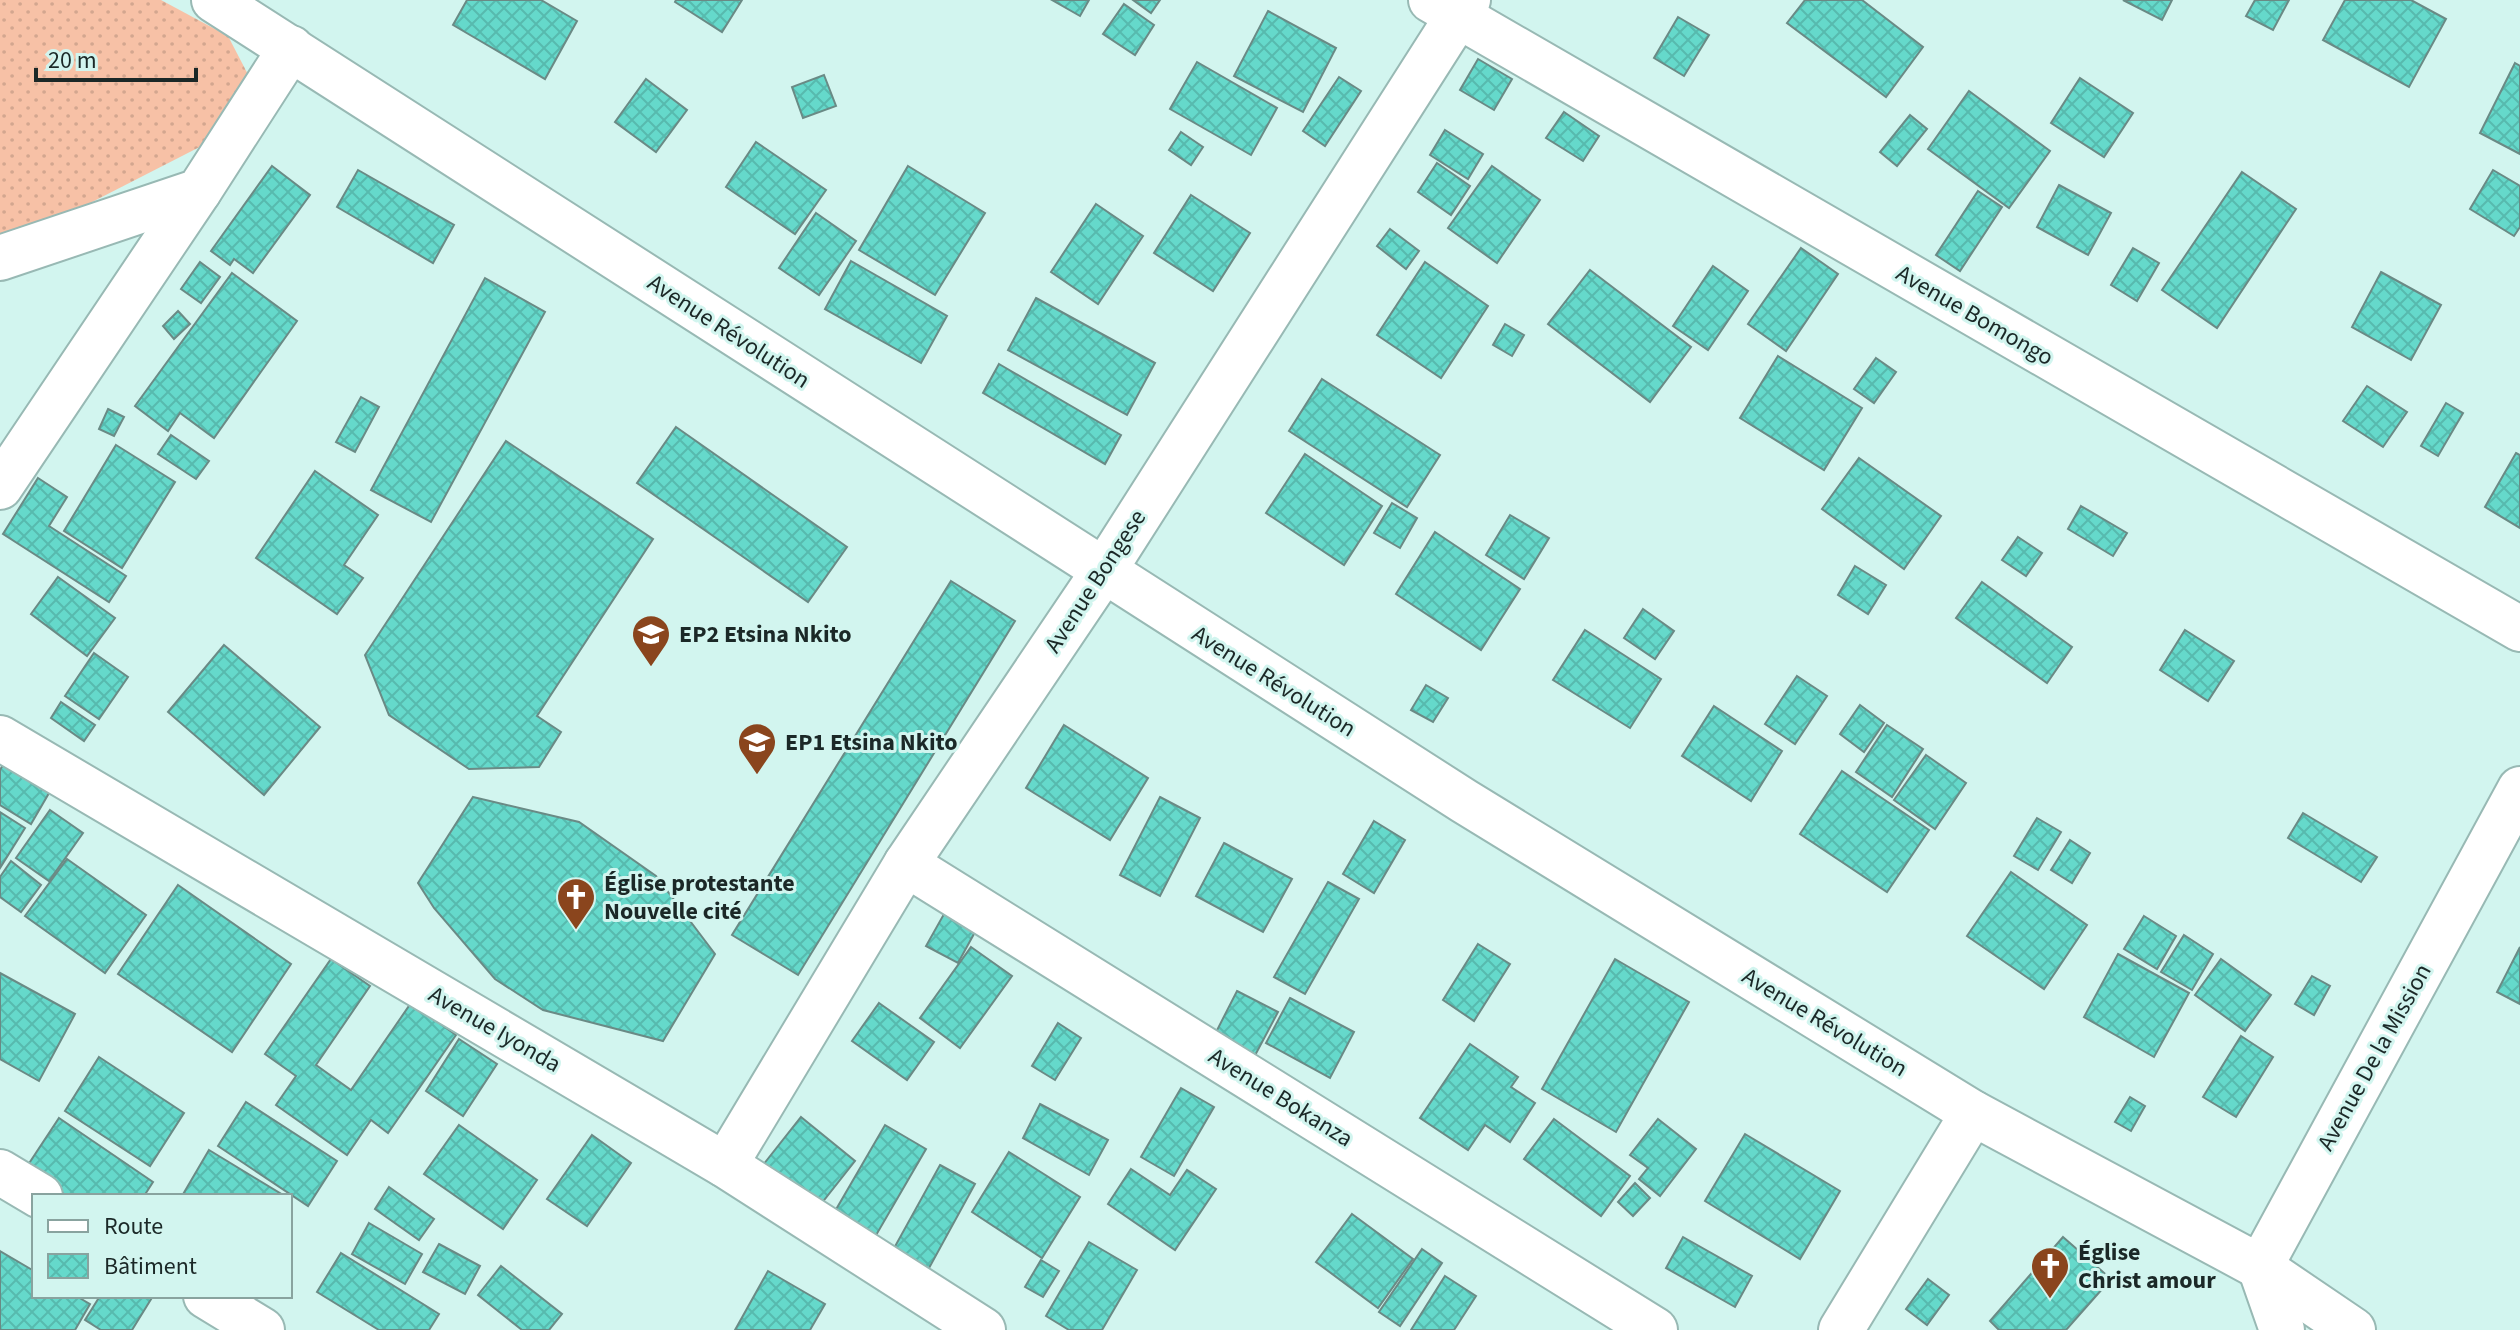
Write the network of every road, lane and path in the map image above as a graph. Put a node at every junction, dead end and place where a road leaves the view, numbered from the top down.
1 (214, 0) edge
2 (1452, 6) edge
3 (291, 48) junction
4 (199, 191) junction
5 (0, 258) edge
6 (0, 487) edge
7 (1103, 572) junction
8 (2520, 629) edge
9 (0, 738) edge
10 (2520, 789) edge
11 (906, 864) junction
12 (1973, 1113) junction
13 (725, 1165) junction
14 (0, 1172) edge
15 (37, 1194) edge
16 (2260, 1267) junction
17 (209, 1298) edge
18 (262, 1330) edge
19 (983, 1330) edge
20 (1655, 1330) edge
21 (1841, 1330) edge
22 (2282, 1330) edge
23 (2353, 1330) edge

1 - 3 street, Avenue Révolution
2 - 7 street, Avenue Bongese
2 - 8 street, Avenue Bomongo
3 - 4 street
3 - 7 street, Avenue Révolution
4 - 5 street
4 - 6 street
7 - 11 street, Avenue Bongese
7 - 12 street, Avenue Révolution
9 - 13 street, Avenue Iyonda
10 - 16 street, Avenue De la Mission
11 - 13 street, Avenue Bongese
11 - 20 street, Avenue Bokanza
12 - 16 street, Avenue Révolution
12 - 21 street
13 - 19 street, Avenue Iyonda
14 - 15 street
16 - 22 street
16 - 23 street, Avenue Révolution
17 - 18 street

